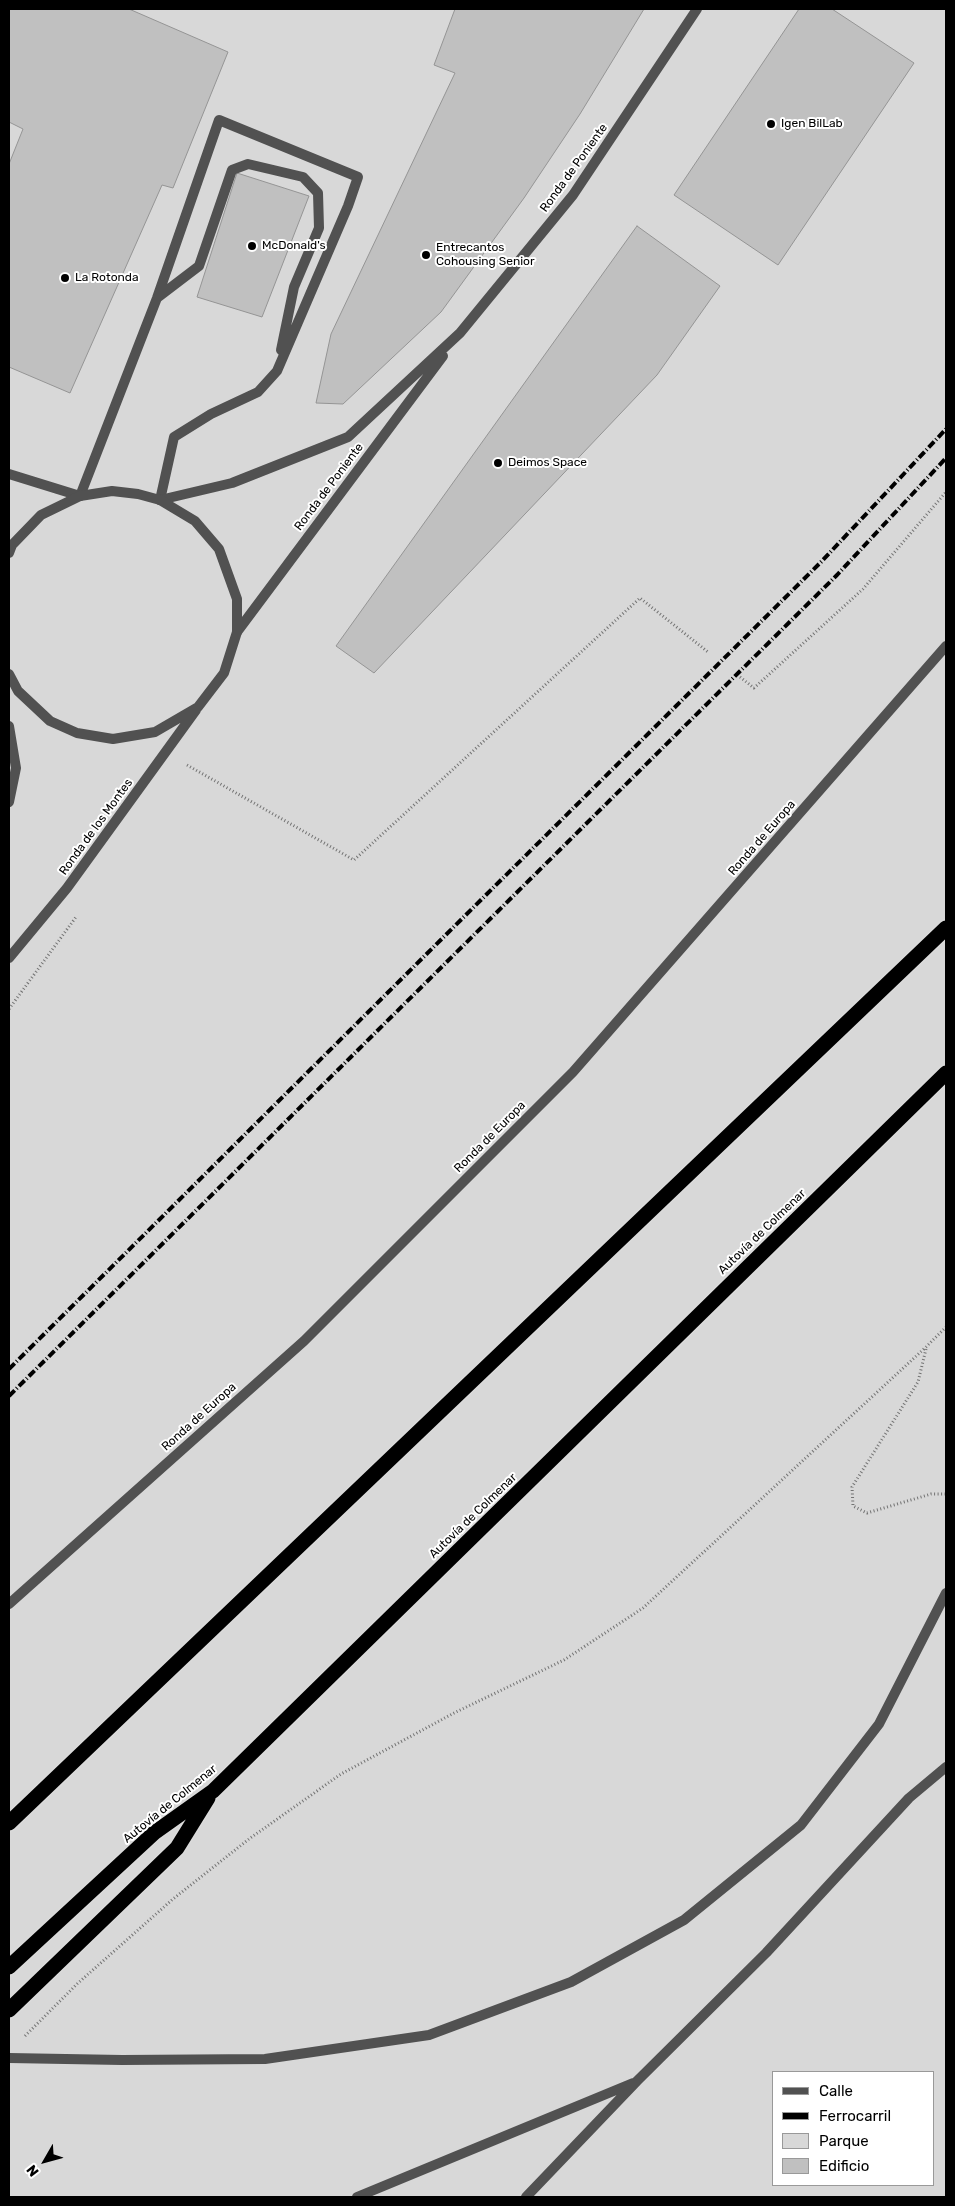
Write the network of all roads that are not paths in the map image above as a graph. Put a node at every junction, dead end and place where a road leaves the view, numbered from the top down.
1 (698, 9) edge
2 (157, 298) junction
3 (460, 333) junction
4 (277, 371) junction
5 (9, 474) edge
6 (80, 496) junction
7 (160, 500) junction
8 (9, 553) edge
9 (237, 632) junction
10 (946, 646) edge
11 (9, 674) edge
12 (198, 707) junction
13 (9, 726) edge
14 (9, 802) edge
15 (946, 928) edge
16 (9, 958) edge
17 (946, 1073) edge
18 (946, 1593) edge
19 (9, 1604) edge
20 (946, 1767) edge
21 (213, 1791) junction
22 (9, 1823) edge
23 (9, 1967) edge
24 (9, 2010) edge
25 (9, 2058) edge
26 (636, 2081) junction
27 (357, 2197) edge
28 (526, 2197) edge

1 - 3 street, Ronda de Poniente
2 - 4 street
2 - 4 street
2 - 6 street
3 - 7 street, Ronda de Poniente
3 - 9 street, Ronda de Poniente
4 - 7 street
5 - 6 street
6 - 7 street
6 - 8 street
7 - 9 street
9 - 12 street, Ronda de los Montes
10 - 19 street, Ronda de Europa
11 - 12 street
12 - 16 street, Ronda de los Montes
13 - 14 street
15 - 22 highway
17 - 21 highway, Autovía de Colmenar
18 - 25 street
20 - 26 street
21 - 23 highway, Autovía de Colmenar
21 - 24 highway
26 - 27 street
26 - 28 street

